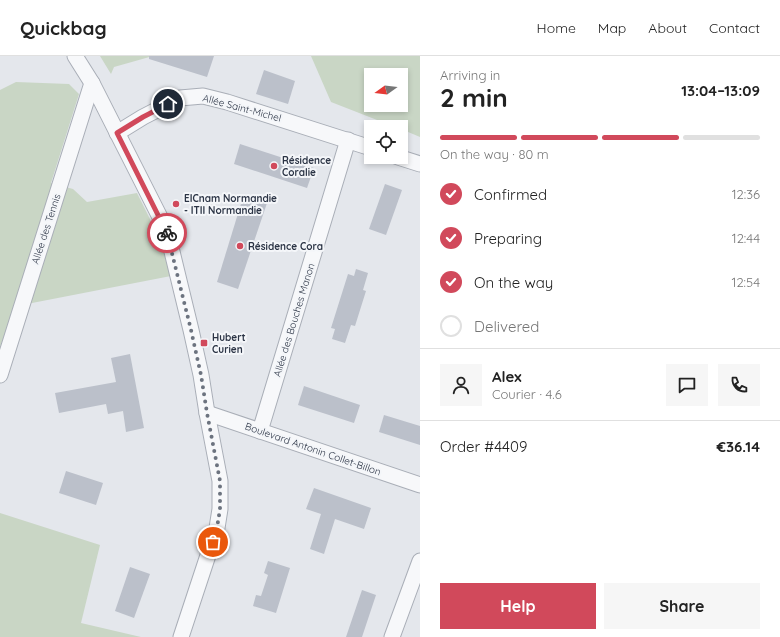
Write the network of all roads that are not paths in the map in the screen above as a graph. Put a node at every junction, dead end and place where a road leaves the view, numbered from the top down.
1 (75, 56) edge
2 (92, 83) junction
3 (117, 133) junction
4 (348, 140) junction
5 (364, 146) edge
6 (408, 160) edge
7 (420, 164) edge
8 (0, 375) edge
9 (207, 413) junction
10 (260, 431) junction
11 (420, 485) edge
12 (420, 561) edge
13 (181, 637) edge
14 (392, 637) edge

1 - 2 street
2 - 3 street
2 - 8 street, Allée des Tennis
3 - 4 street, Allée Saint-Michel
3 - 9 street
4 - 5 street, Allée Saint-Michel
4 - 10 street, Allée des Bouches Manon
6 - 7 street
9 - 10 street, Boulevard Antonin Collet-Billon
9 - 13 street
10 - 11 street, Boulevard Antonin Collet-Billon
12 - 14 street

